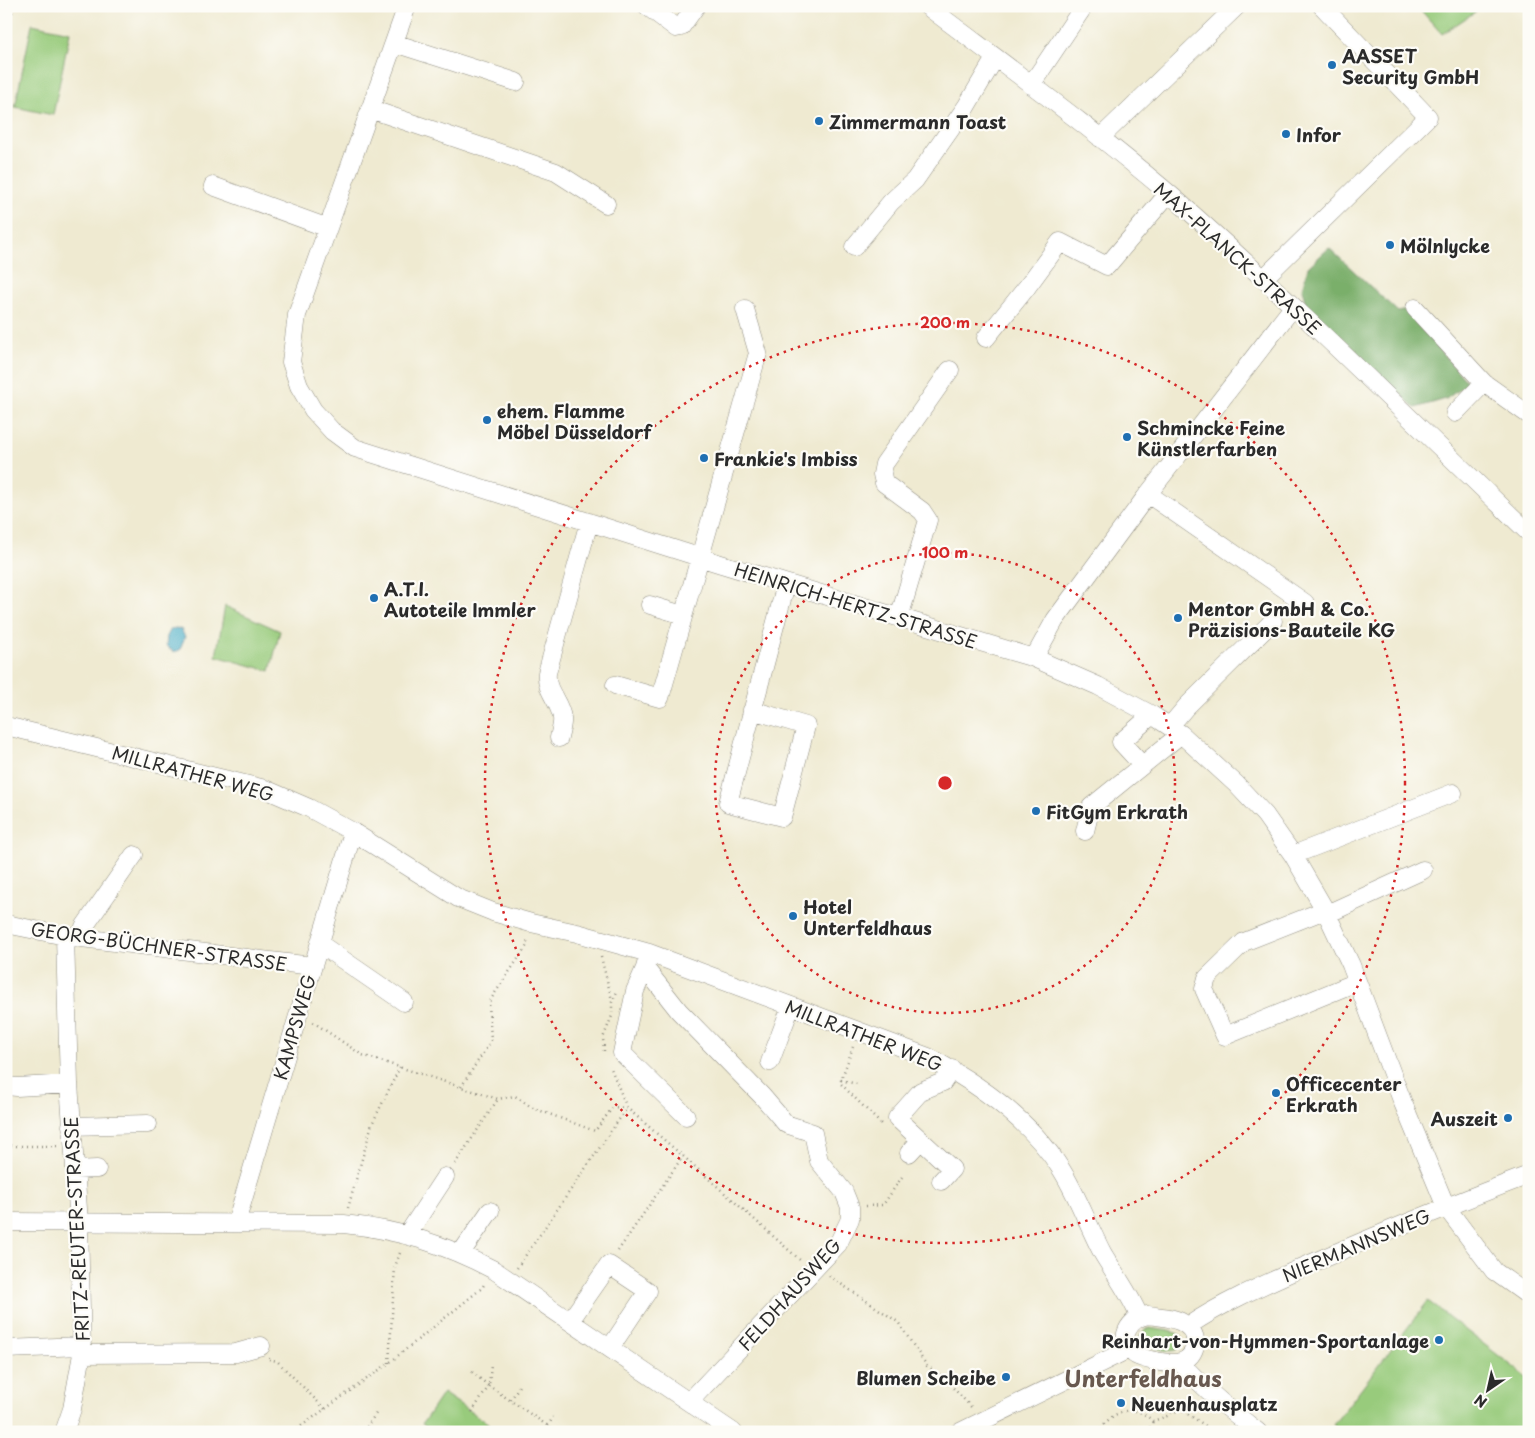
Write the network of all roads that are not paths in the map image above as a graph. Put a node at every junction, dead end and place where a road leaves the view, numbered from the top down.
1 (407, 6) edge
2 (647, 6) edge
3 (696, 6) edge
4 (928, 6) edge
5 (1084, 6) edge
6 (1238, 6) edge
7 (1322, 6) edge
8 (394, 43) junction
9 (995, 58) junction
10 (516, 82) dead end
11 (1031, 85) junction
12 (370, 109) junction
13 (1100, 138) junction
14 (213, 186) dead end
15 (1168, 194) junction
16 (606, 204) dead end
17 (328, 228) junction
18 (854, 247) dead end
19 (1263, 279) junction
20 (1293, 307) junction
21 (1415, 308) dead end
22 (746, 309) dead end
23 (986, 338) dead end
24 (950, 370) dead end
25 (1484, 383) junction
26 (1455, 413) dead end
27 (1529, 415) edge
28 (1148, 494) junction
29 (589, 522) junction
30 (1529, 533) edge
31 (700, 558) junction
32 (786, 584) junction
33 (1305, 603) dead end
34 (650, 605) dead end
35 (684, 615) junction
36 (899, 618) junction
37 (1273, 621) dead end
38 (1034, 658) junction
39 (615, 684) dead end
40 (752, 710) junction
41 (1152, 715) junction
42 (6, 726) edge
43 (1175, 730) junction
44 (560, 738) dead end
45 (1142, 765) junction
46 (1453, 793) dead end
47 (1085, 831) dead end
48 (353, 832) junction
49 (134, 855) dead end
50 (1293, 856) junction
51 (1423, 870) dead end
52 (1326, 912) junction
53 (6, 924) edge
54 (65, 936) junction
55 (83, 938) junction
56 (320, 944) junction
57 (647, 961) junction
58 (312, 966) junction
59 (1357, 982) junction
60 (404, 1002) dead end
61 (791, 1006) junction
62 (770, 1062) dead end
63 (952, 1069) junction
64 (69, 1084) junction
65 (6, 1086) edge
66 (686, 1116) dead end
67 (148, 1124) dead end
68 (71, 1126) junction
69 (97, 1169) dead end
70 (75, 1170) junction
71 (1529, 1175) edge
72 (445, 1177) road end
73 (941, 1181) dead end
74 (1446, 1207) junction
75 (490, 1211) dead end
76 (6, 1222) edge
77 (79, 1223) junction
78 (236, 1223) junction
79 (407, 1234) junction
80 (461, 1253) junction
81 (1529, 1296) edge
82 (1139, 1316) junction
83 (570, 1321) junction
84 (1188, 1326) junction
85 (610, 1348) junction
86 (6, 1349) edge
87 (1129, 1349) junction
88 (82, 1350) junction
89 (261, 1352) road end
90 (1180, 1362) junction
91 (689, 1402) junction
92 (64, 1432) edge
93 (733, 1432) edge
94 (960, 1432) edge
95 (1258, 1432) edge

1 - 8 street, HEINRICH-HERTZ-STRASSE
2 - 3 street
4 - 9 street, MAX-PLANCK-STRASSE
5 - 11 street
6 - 13 street
7 - 19 street
8 - 10 street
8 - 12 street, HEINRICH-HERTZ-STRASSE
9 - 11 street, MAX-PLANCK-STRASSE
9 - 18 street
11 - 13 street, MAX-PLANCK-STRASSE
12 - 16 street
12 - 17 street, HEINRICH-HERTZ-STRASSE
13 - 15 street, MAX-PLANCK-STRASSE
14 - 17 street
15 - 19 street, MAX-PLANCK-STRASSE
15 - 23 street
17 - 29 street, HEINRICH-HERTZ-STRASSE
19 - 20 street, MAX-PLANCK-STRASSE
20 - 28 street
20 - 30 street, MAX-PLANCK-STRASSE
21 - 25 street
22 - 31 street
24 - 36 street
25 - 26 street
25 - 27 street
28 - 33 street
28 - 38 street
29 - 31 street, HEINRICH-HERTZ-STRASSE
29 - 44 street
31 - 32 street, HEINRICH-HERTZ-STRASSE
31 - 35 street
32 - 36 street, HEINRICH-HERTZ-STRASSE
32 - 40 street
34 - 35 street
35 - 39 street
36 - 38 street, HEINRICH-HERTZ-STRASSE
37 - 43 street
38 - 41 street, HEINRICH-HERTZ-STRASSE
40 - 40 street
41 - 43 street, HEINRICH-HERTZ-STRASSE
41 - 45 street
42 - 48 street, MILLRATHER WEG
43 - 45 street
43 - 50 street, HEINRICH-HERTZ-STRASSE
45 - 47 street
46 - 50 street
48 - 56 street, KAMPSWEG
48 - 57 street, MILLRATHER WEG
49 - 55 street
50 - 52 street, HEINRICH-HERTZ-STRASSE
51 - 52 street
52 - 59 street, HEINRICH-HERTZ-STRASSE
52 - 59 street
53 - 54 street, GEORG-BÜCHNER-STRASSE
54 - 55 street, GEORG-BÜCHNER-STRASSE
54 - 64 street, FRITZ-REUTER-STRASSE
55 - 58 street, GEORG-BÜCHNER-STRASSE
56 - 58 street, KAMPSWEG
56 - 60 street
57 - 61 street, MILLRATHER WEG
57 - 66 street
57 - 91 street, FELDHAUSWEG
58 - 78 street, KAMPSWEG
59 - 74 street, HEINRICH-HERTZ-STRASSE
61 - 62 street
61 - 63 street, MILLRATHER WEG
63 - 73 street
63 - 82 street, MILLRATHER WEG
64 - 65 street
64 - 68 street, FRITZ-REUTER-STRASSE
67 - 68 street
68 - 70 street, FRITZ-REUTER-STRASSE
69 - 70 street
70 - 77 street, FRITZ-REUTER-STRASSE
71 - 74 street, NIERMANNSWEG
72 - 79 street
74 - 81 street, HEINRICH-HERTZ-STRASSE
74 - 84 street, NIERMANNSWEG
75 - 80 street
76 - 77 street
77 - 78 street
77 - 88 street, FRITZ-REUTER-STRASSE
78 - 79 street
79 - 80 street
80 - 83 street
82 - 84 street
82 - 87 street
83 - 85 street
83 - 85 street
84 - 90 street
85 - 91 street
86 - 88 street
87 - 90 street
87 - 94 street
88 - 89 street
88 - 92 street, FRITZ-REUTER-STRASSE
90 - 95 street
91 - 93 street

